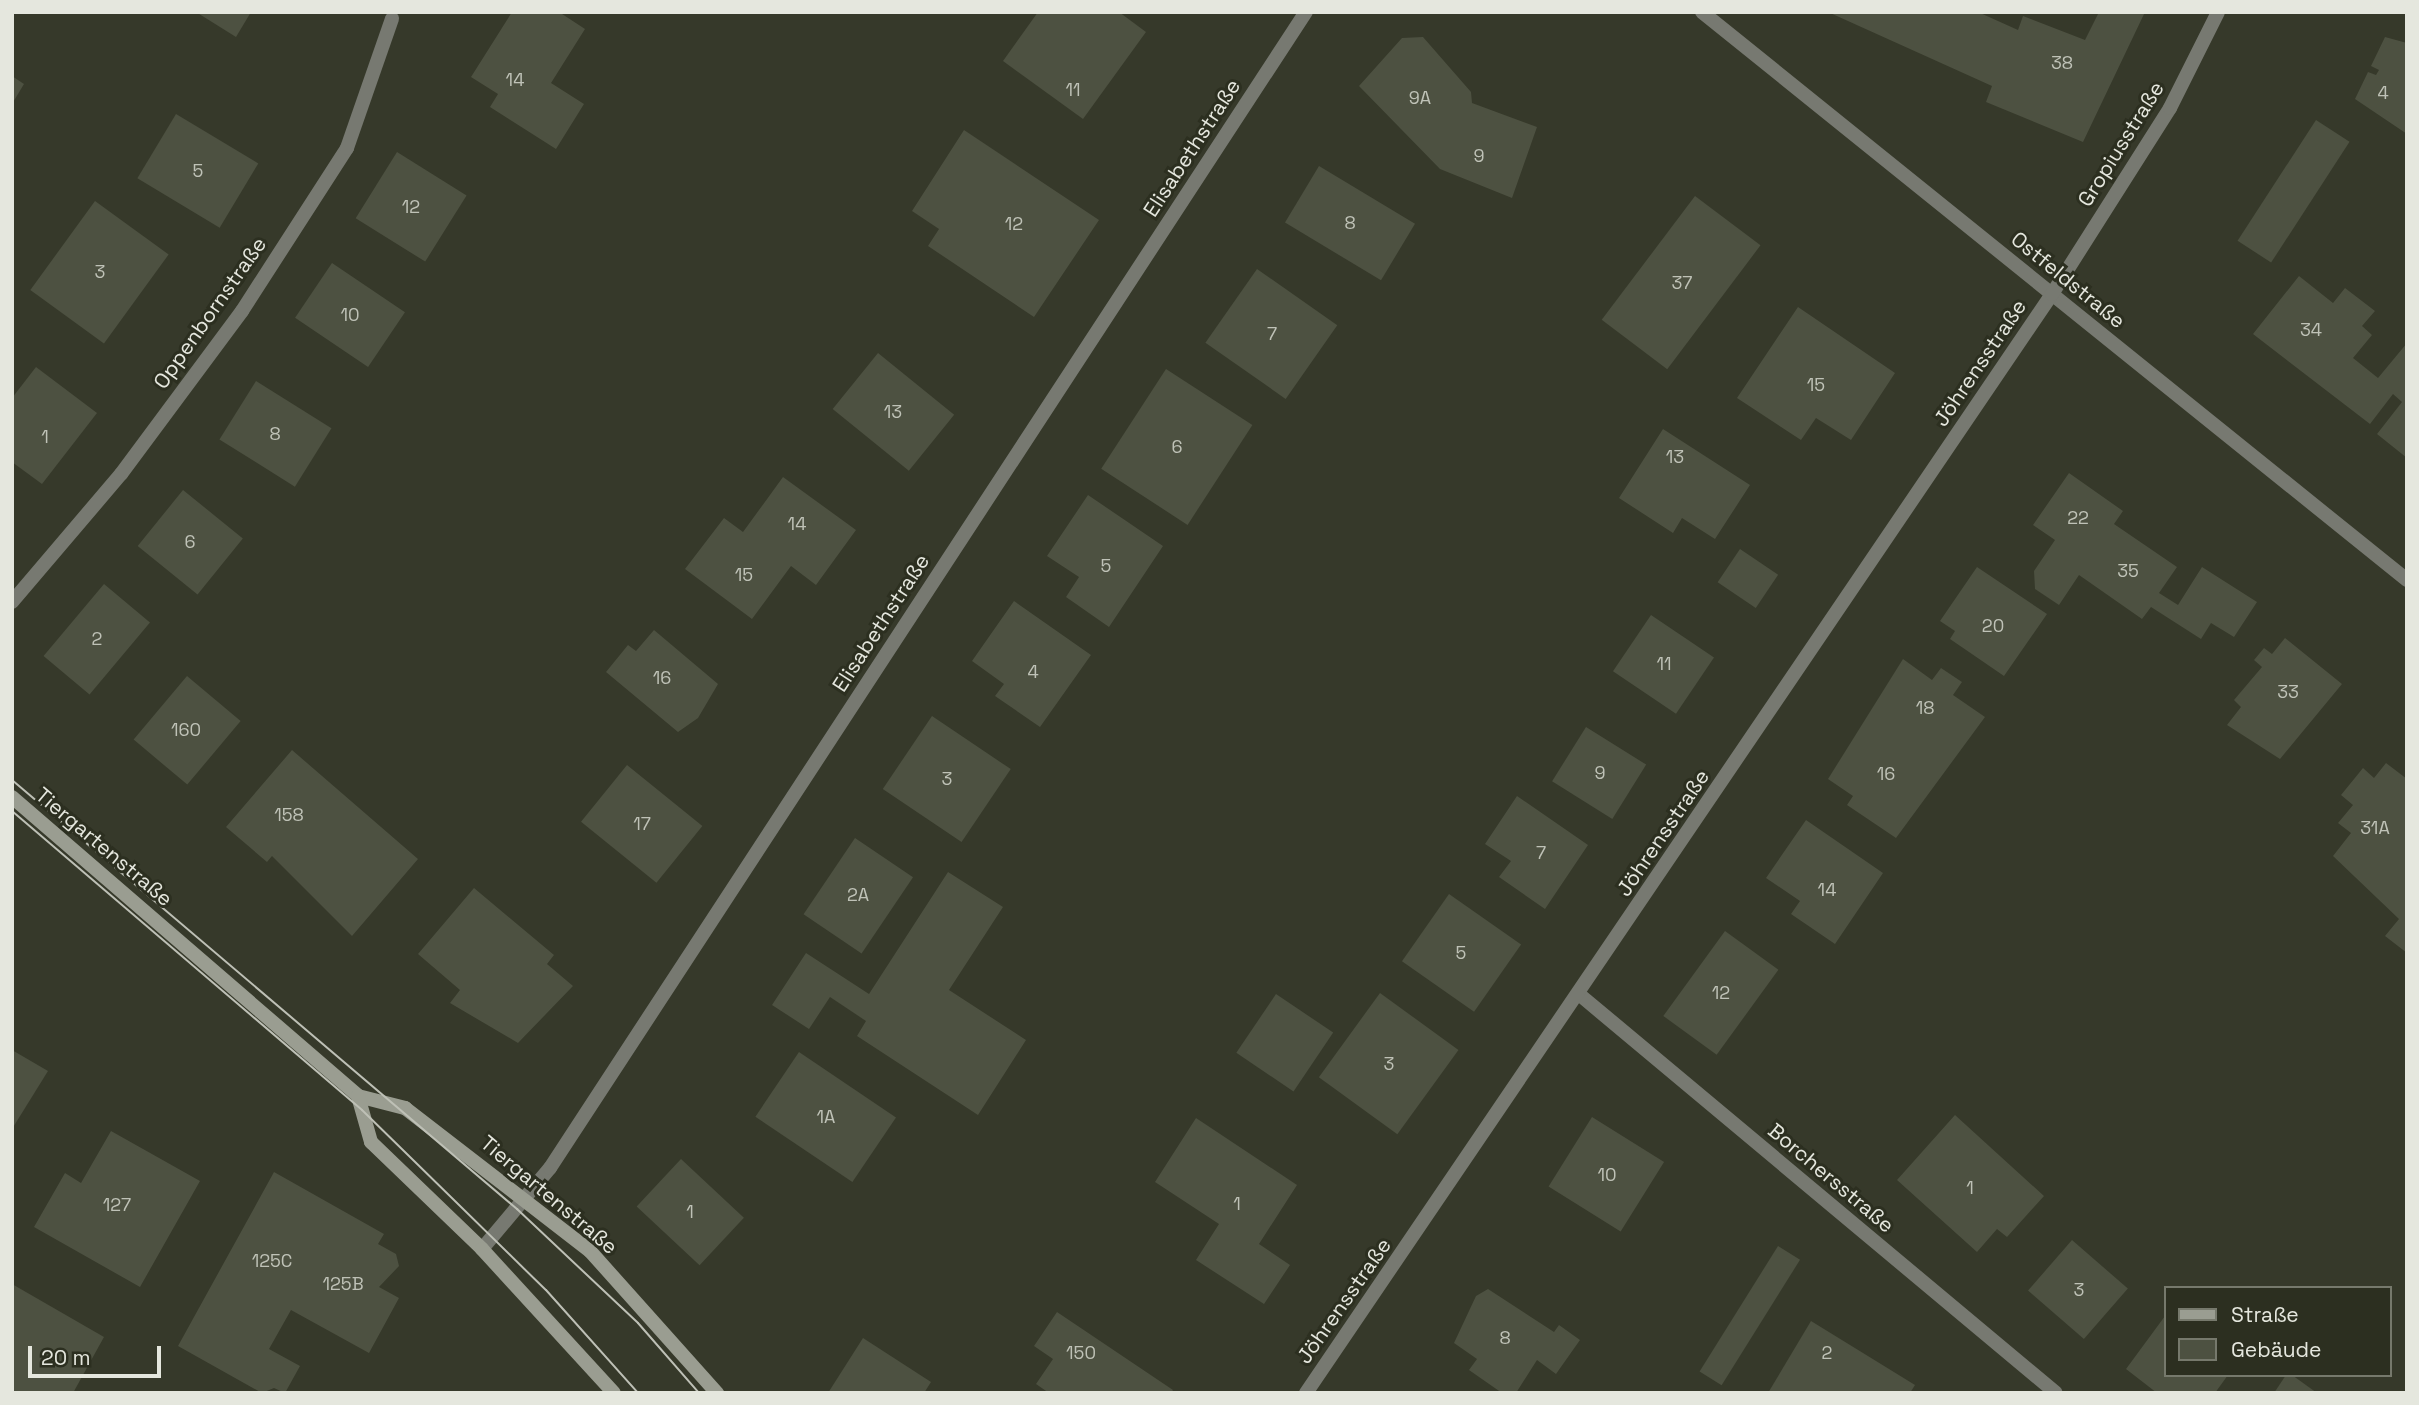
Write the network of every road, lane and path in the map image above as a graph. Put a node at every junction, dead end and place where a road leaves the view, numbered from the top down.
1 (1306, 12) edge
2 (1702, 12) edge
3 (2218, 12) edge
4 (392, 19) dead end
5 (2052, 294) junction
6 (2407, 580) edge
7 (12, 602) edge
8 (12, 797) edge
9 (1580, 995) junction
10 (358, 1096) junction
11 (525, 1198) junction
12 (482, 1249) junction
13 (614, 1393) edge
14 (717, 1393) edge
15 (1306, 1393) edge
16 (2056, 1393) edge

1 - 11 street, Elisabethstraße
2 - 5 street, Ostfeldstraße
3 - 5 street, Gropiusstraße
4 - 7 street, Oppenbornstraße
5 - 6 street, Ostfeldstraße
5 - 9 street, Jöhrensstraße
8 - 10 main road, Tiergartenstraße
9 - 15 street, Jöhrensstraße
9 - 16 street, Borchersstraße
10 - 11 main road, Tiergartenstraße
10 - 12 main road
11 - 12 street, Elisabethstraße
11 - 14 main road, Tiergartenstraße
12 - 13 main road

